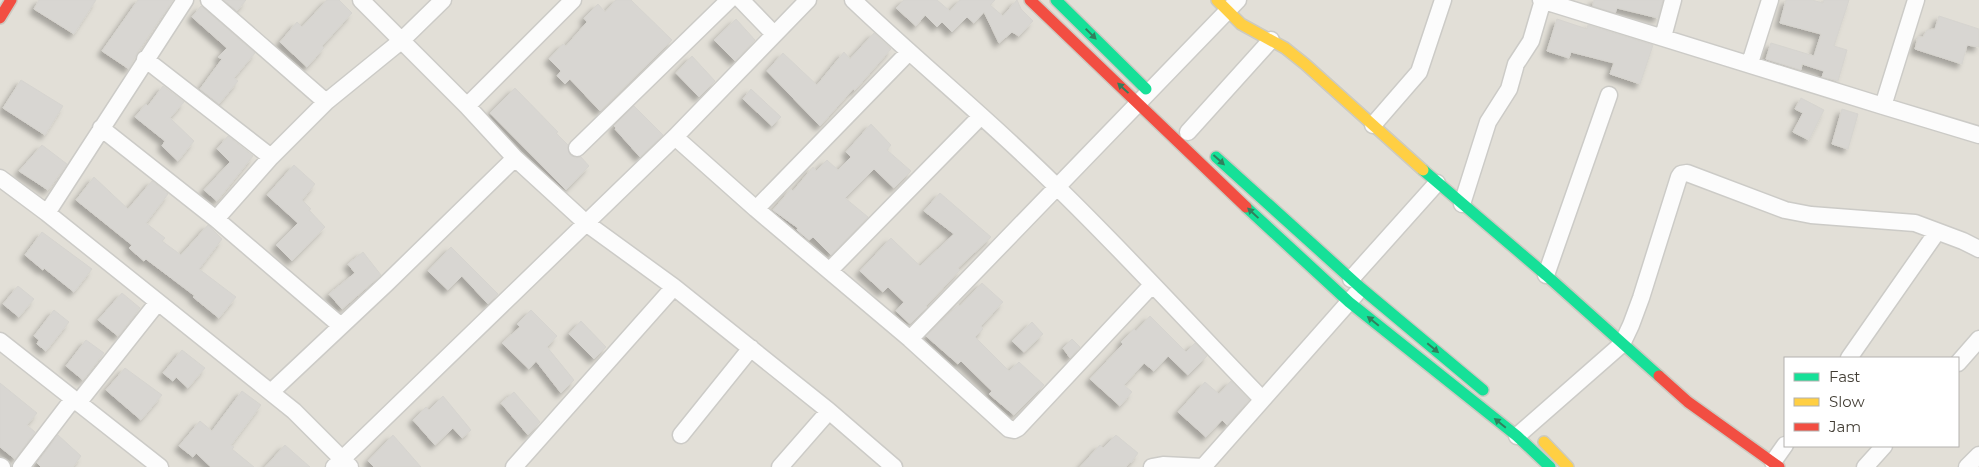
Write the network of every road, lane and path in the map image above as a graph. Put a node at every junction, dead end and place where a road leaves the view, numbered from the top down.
1 (11, 0) edge
2 (185, 0) edge
3 (209, 0) edge
4 (361, 0) edge
5 (443, 0) edge
6 (573, 0) edge
7 (729, 0) edge
8 (741, 0) edge
9 (808, 0) edge
10 (853, 0) edge
11 (1030, 0) edge
12 (1056, 0) edge
13 (1443, 0) edge
14 (1542, 0) edge
15 (1673, 0) edge
16 (1770, 0) edge
17 (1916, 0) edge
18 (1228, 4) edge
19 (1570, 4) edge
20 (0, 18) edge
21 (774, 34) junction
22 (1663, 37) junction
23 (1271, 40) junction
24 (401, 41) junction
25 (908, 52) junction
26 (145, 59) junction
27 (1750, 63) junction
28 (1609, 94) dead end
29 (1147, 98) junction
30 (326, 102) junction
31 (467, 106) junction
32 (1883, 106) junction
33 (981, 116) junction
34 (1373, 125) junction
35 (101, 128) junction
36 (1189, 132) dead end
37 (1979, 135) edge
38 (675, 137) junction
39 (577, 148) dead end
40 (1211, 152) dead end
41 (271, 157) junction
42 (515, 158) junction
43 (0, 178) edge
44 (1437, 183) junction
45 (1057, 186) junction
46 (1462, 204) junction
47 (756, 208) junction
48 (46, 213) junction
49 (216, 220) junction
50 (586, 223) junction
51 (1937, 232) junction
52 (1979, 249) edge
53 (830, 270) junction
54 (1546, 275) junction
55 (1356, 284) junction
56 (1152, 286) junction
57 (674, 287) junction
58 (158, 302) junction
59 (1349, 302) junction
60 (341, 326) junction
61 (910, 339) junction
62 (1979, 339) edge
63 (0, 341) edge
64 (1622, 344) junction
65 (751, 348) junction
66 (1850, 357) edge
67 (1959, 362) edge
68 (271, 392) junction
69 (1490, 395) dead end
70 (1262, 400) junction
71 (76, 401) junction
72 (830, 411) junction
73 (1522, 428) junction
74 (681, 435) dead end
75 (1784, 447) edge
76 (1883, 447) edge
77 (1979, 455) edge
78 (342, 464) edge
79 (1776, 465) edge
80 (21, 467) edge
81 (160, 467) edge
82 (514, 467) edge
83 (780, 467) edge
84 (894, 467) edge
85 (1152, 467) edge
86 (1203, 467) edge
87 (1550, 467) edge
88 (1568, 467) edge
89 (1865, 467) edge
90 (1967, 467) edge

1 - 20 street
2 - 26 street
3 - 30 street
4 - 24 street
5 - 24 street
6 - 31 street
7 - 39 street
8 - 21 street
9 - 21 street
10 - 25 street
29 -> 11 street
12 -> 29 street
13 - 34 street
14 - 19 street
14 - 46 street
15 - 22 street
16 - 27 street
17 - 32 street
18 - 23 street
18 - 29 street
19 - 22 street
21 - 38 street
22 - 27 street
23 - 34 street
23 - 36 street
24 - 30 street
24 - 31 street
25 - 33 street
25 - 47 street
26 - 35 street
26 - 41 street
27 - 32 street
28 - 54 street
29 - 45 street
59 -> 29 street
30 - 41 street
31 - 42 street
32 - 37 street
33 - 45 street
33 - 53 street
34 - 44 street
35 - 48 street
35 - 49 street
38 - 47 street
38 - 50 street
40 -> 55 street
41 - 49 street
42 - 50 street
42 - 60 street
43 - 48 street
44 - 46 street
44 - 55 street
45 - 56 street
45 - 61 street
46 - 54 street
47 - 53 street
48 - 58 street
49 - 60 street
50 - 57 street
50 - 78 street
51 - 52 street
51 - 64 street
51 - 66 street
53 - 61 street
54 - 64 street
55 - 59 street
55 -> 69 street
56 - 61 street
56 - 70 street
57 - 65 street
57 - 82 street
58 - 68 street
58 - 71 street
59 - 70 street
73 -> 59 street
60 - 68 street
62 - 67 street
63 - 71 street
64 - 73 street
64 - 79 street
65 - 72 street
65 - 74 street
68 - 78 street
70 - 86 street
71 - 80 street
71 - 81 street
72 - 83 street
72 - 84 street
73 - 87 street
73 - 88 street
75 - 79 street
76 - 89 street
77 - 90 street
85 - 86 street

